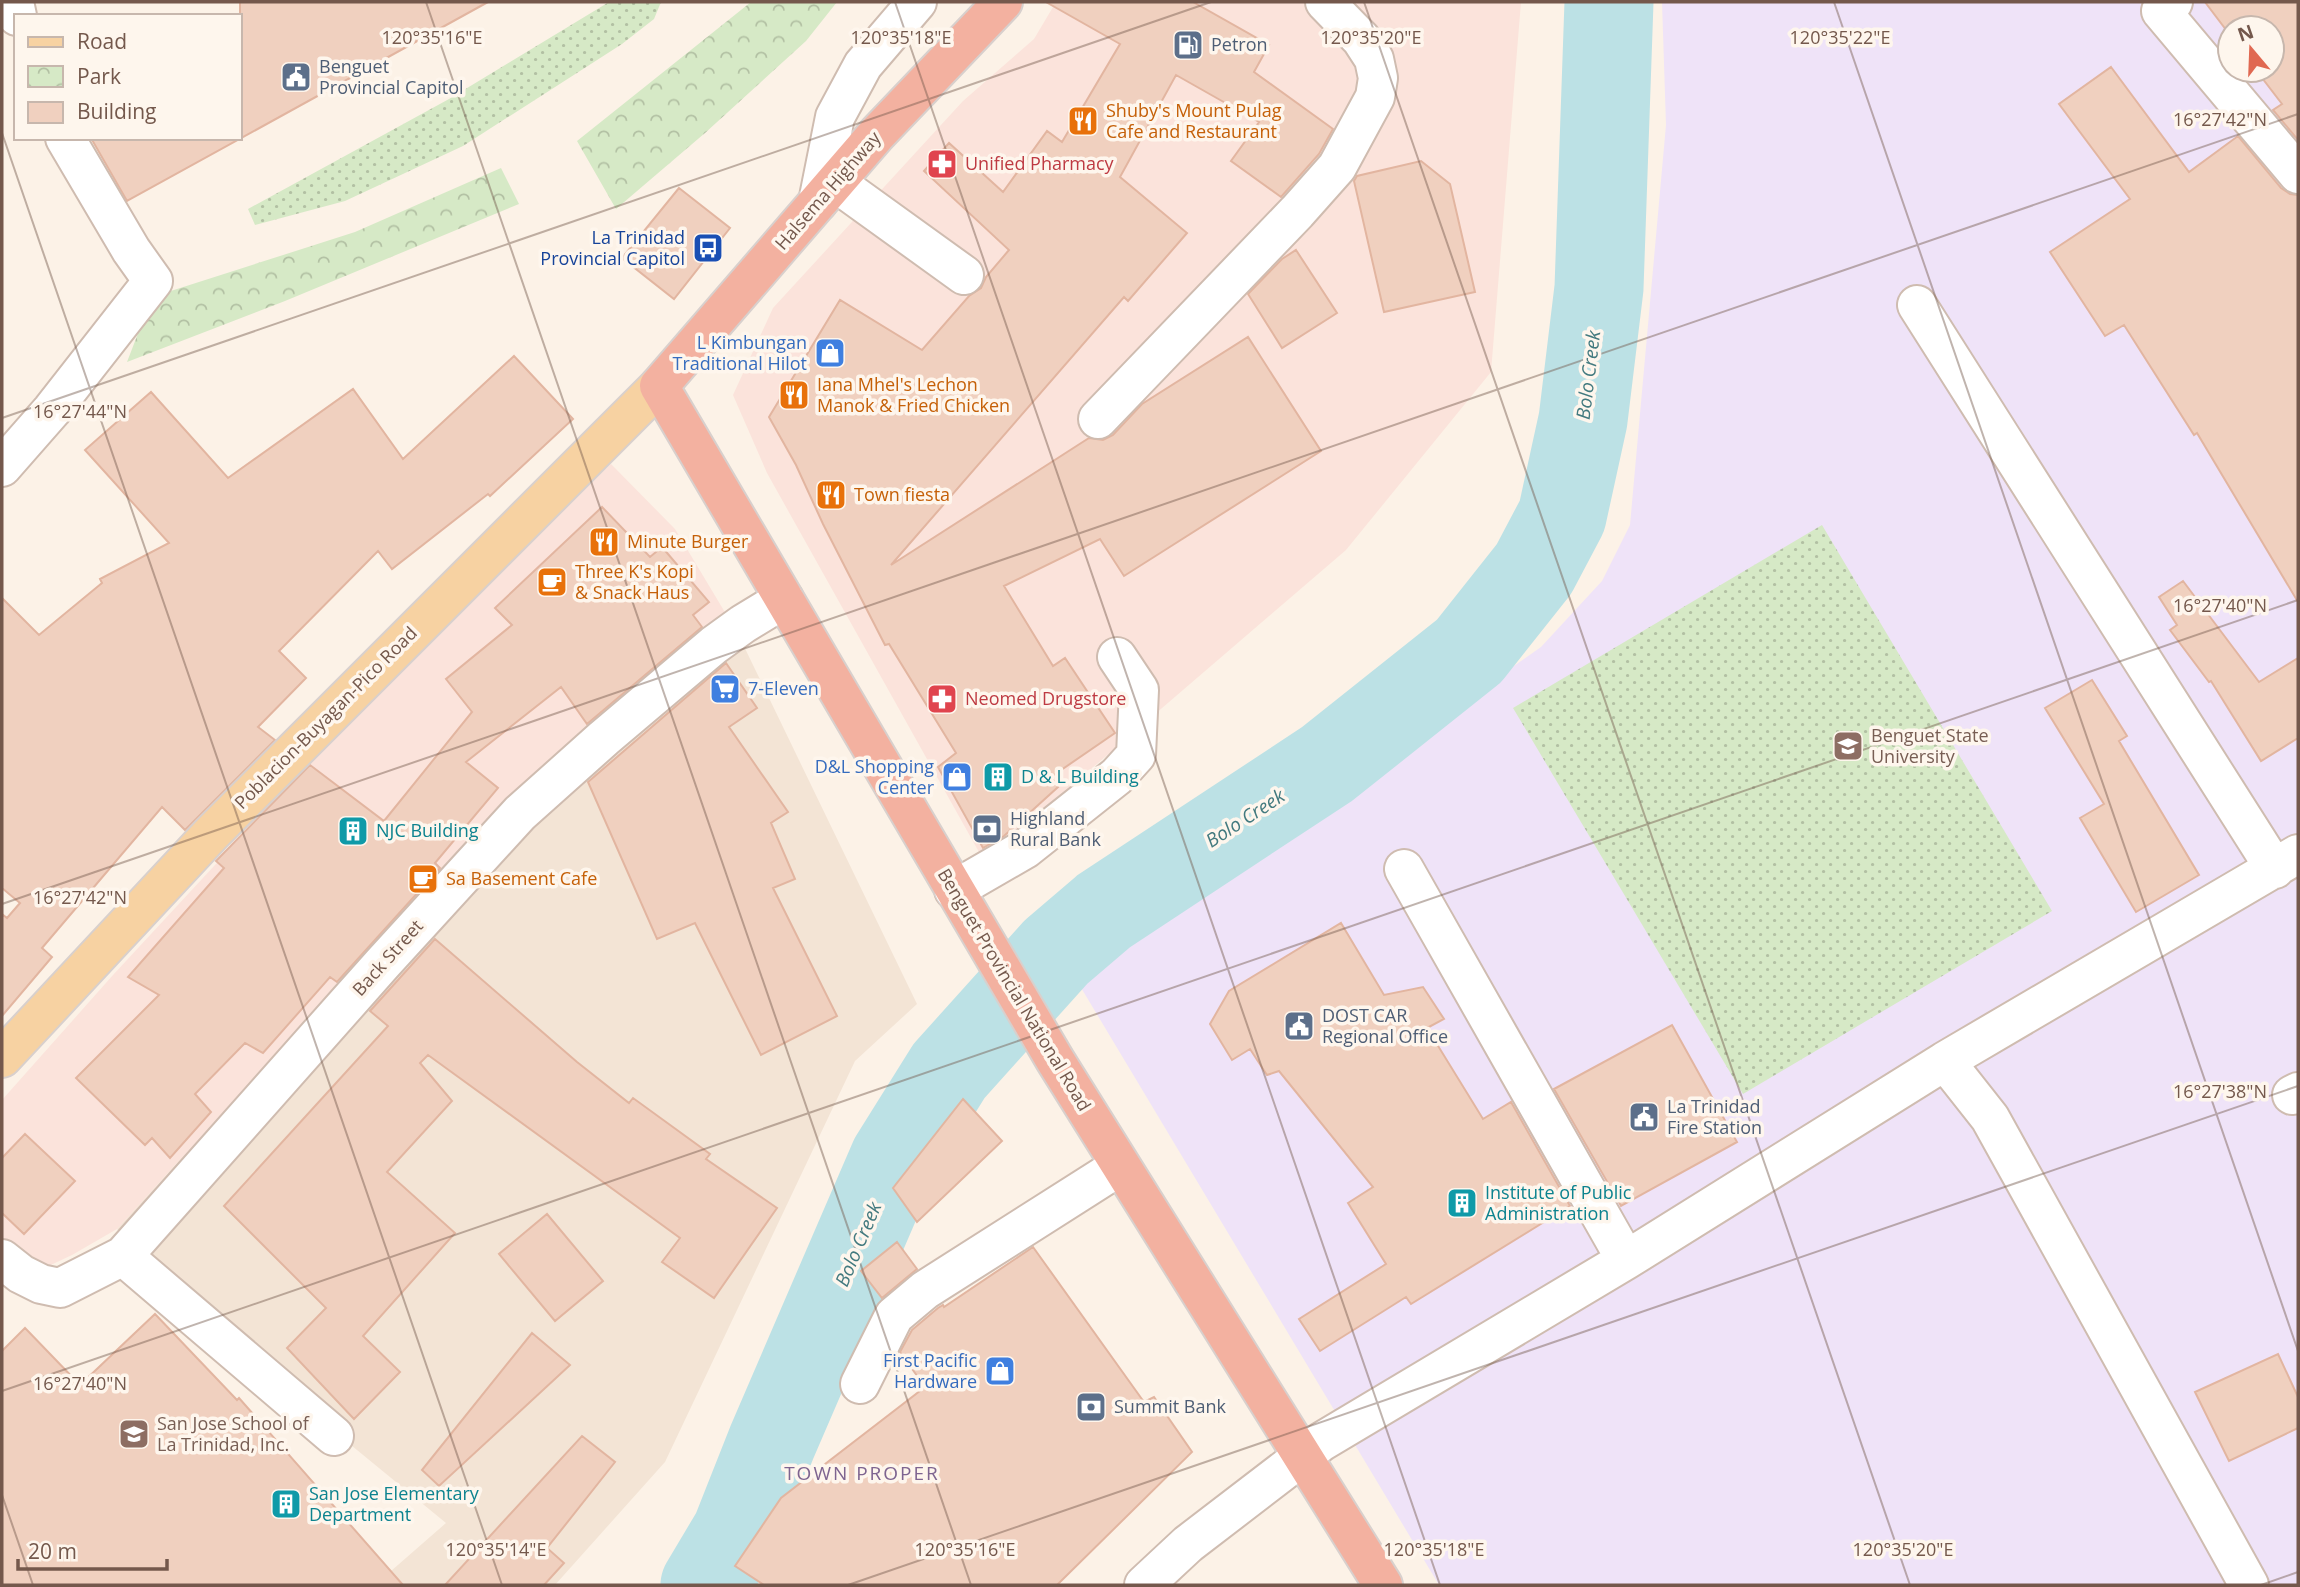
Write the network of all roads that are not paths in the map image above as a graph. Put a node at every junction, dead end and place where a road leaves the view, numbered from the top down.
1 (916, 2) edge
2 (1003, 2) edge
3 (1325, 2) edge
4 (2173, 2) edge
5 (66, 140) edge
6 (2298, 174) edge
7 (827, 192) junction
8 (964, 275) dead end
9 (1917, 305) dead end
10 (659, 386) junction
11 (1098, 419) dead end
12 (2, 467) edge
13 (785, 599) junction
14 (1117, 657) dead end
15 (2287, 861) edge
16 (1404, 869) dead end
17 (958, 897) junction
18 (2, 1058) edge
19 (1945, 1061) junction
20 (1120, 1166) junction
21 (123, 1256) junction
22 (2, 1259) edge
23 (1626, 1260) junction
24 (860, 1384) dead end
25 (334, 1436) dead end
26 (1301, 1457) junction
27 (1144, 1585) edge
28 (1383, 1585) edge
29 (2249, 1585) edge

1 - 7 street
2 - 7 highway, Halsema Highway
3 - 11 street
4 - 6 street
5 - 12 street
7 - 8 street
7 - 10 highway, Halsema Highway
9 - 15 street
10 - 13 highway, Benguet Provincial National Road
10 - 18 main road, Poblacion-Buyagan-Pico Road
13 - 17 highway, Benguet Provincial National Road
13 - 21 street, Back Street
14 - 17 street
15 - 19 street
16 - 23 street
17 - 20 highway, Benguet Provincial National Road
19 - 23 street
19 - 29 street
20 - 24 street
20 - 26 highway, Benguet Provincial National Road
21 - 22 street, Back Street
21 - 25 street
23 - 26 street
26 - 27 street
26 - 28 highway, Benguet Provincial National Road

